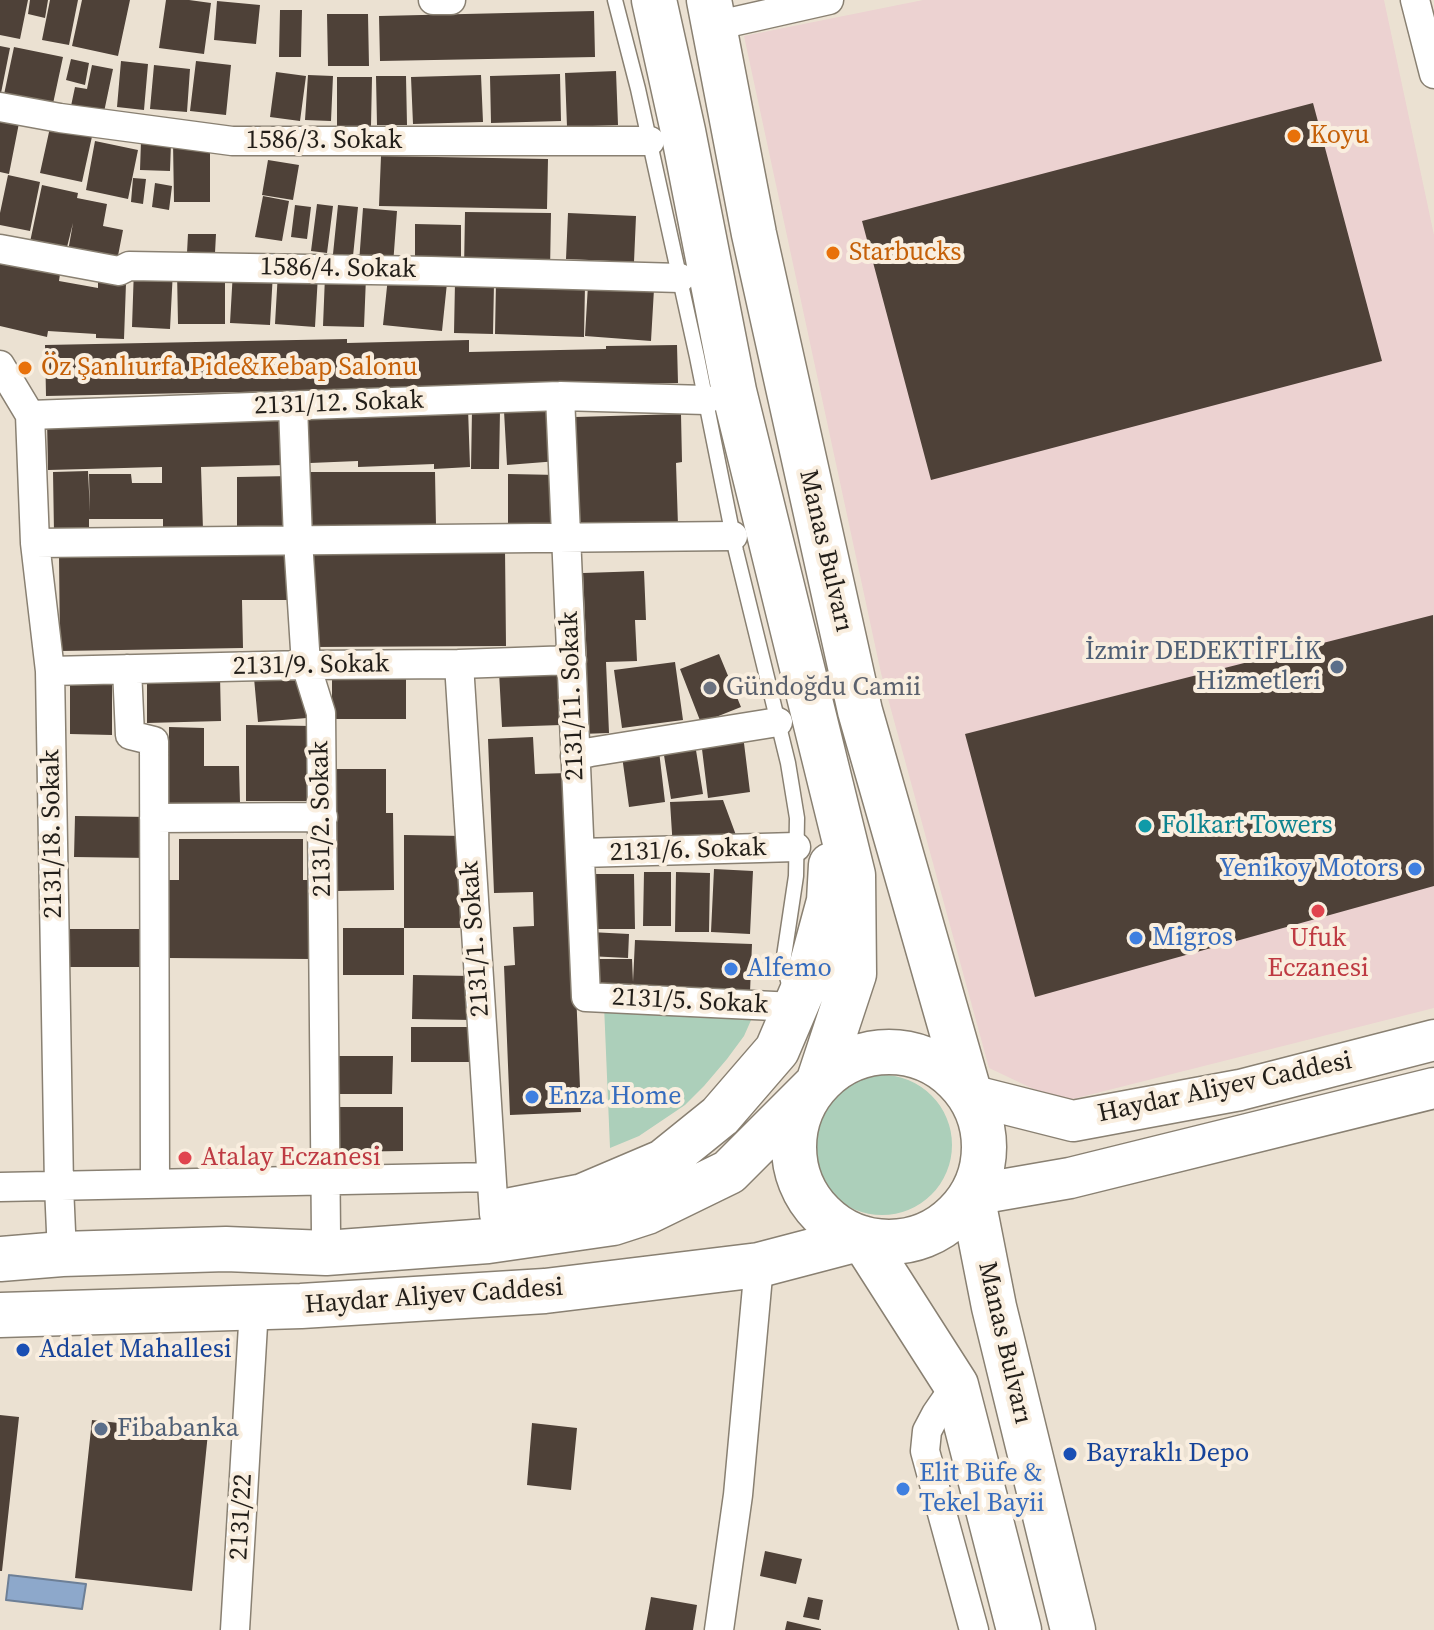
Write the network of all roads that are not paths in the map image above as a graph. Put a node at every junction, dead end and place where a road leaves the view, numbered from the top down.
1 (433, 0) edge
2 (451, 0) edge
3 (615, 0) edge
4 (654, 0) edge
5 (829, 0) edge
6 (1415, 0) edge
7 (712, 13) edge
8 (1434, 74) edge
9 (0, 107) edge
10 (650, 141) junction
11 (0, 249) edge
12 (680, 278) junction
13 (0, 365) edge
14 (560, 396) junction
15 (706, 400) junction
16 (293, 406) junction
17 (30, 415) junction
18 (733, 536) junction
19 (566, 537) junction
20 (298, 540) junction
21 (35, 543) junction
22 (572, 660) junction
23 (459, 664) junction
24 (306, 665) junction
25 (127, 669) junction
26 (50, 671) junction
27 (778, 722) junction
28 (575, 756) junction
29 (836, 811) junction
30 (323, 817) junction
31 (154, 818) junction
32 (796, 847) junction
33 (580, 853) junction
34 (586, 997) joint
35 (795, 1007) junction
36 (1434, 1040) edge
37 (818, 1083) junction
38 (1434, 1088) edge
39 (970, 1095) junction
40 (326, 1181) junction
41 (155, 1184) junction
42 (59, 1186) junction
43 (0, 1187) edge
44 (972, 1195) junction
45 (492, 1196) junction
46 (326, 1234) junction
47 (862, 1238) junction
48 (226, 1249) junction
49 (62, 1254) junction
50 (0, 1259) edge
51 (759, 1265) junction
52 (254, 1308) junction
53 (0, 1315) edge
54 (956, 1385) junction
55 (235, 1630) edge
56 (719, 1630) edge
57 (974, 1630) edge
58 (1019, 1630) edge
59 (1073, 1630) edge

1 - 2 street
3 - 10 lane
4 - 29 main road, Manas Bulvarı
5 - 7 street
6 - 8 street
7 - 39 main road, Manas Bulvarı
9 - 10 street, 1586/3. Sokak
10 - 12 lane
11 - 12 street, 1586/4. Sokak
12 - 15 lane
13 - 17 street
14 - 15 street, 2131/12. Sokak
14 - 16 street, 2131/12. Sokak
14 - 19 street, 2131/11. Sokak
15 - 18 lane
16 - 17 street, 2131/12. Sokak
16 - 20 street, 2131/2. Sokak
17 - 21 street, 2131/18. Sokak
18 - 19 street
18 - 27 lane
19 - 20 street
19 - 22 street, 2131/11. Sokak
20 - 21 street
20 - 24 street, 2131/2. Sokak
21 - 26 street, 2131/18. Sokak
22 - 23 street, 2131/9. Sokak
22 - 28 street, 2131/11. Sokak
23 - 24 street, 2131/9. Sokak
23 - 45 street, 2131/1. Sokak
24 - 25 street, 2131/9. Sokak
24 - 30 street, 2131/2. Sokak
25 - 26 street, 2131/9. Sokak
25 - 31 street
26 - 42 street, 2131/18. Sokak
27 - 28 street
27 - 32 lane
28 - 33 street, 2131/11. Sokak
29 - 35 main road
29 - 37 main road, Manas Bulvarı
30 - 31 street
30 - 40 street, 2131/2. Sokak
31 - 41 street
32 - 33 street, 2131/6. Sokak
32 - 35 lane
33 - 34 street, 2131/11. Sokak
34 - 35 street, 2131/5. Sokak
35 - 45 main road
36 - 39 main road, Haydar Aliyev Caddesi
37 - 39 main road
37 - 47 main road
37 - 48 main road, Haydar Aliyev Caddesi
38 - 44 main road, Haydar Aliyev Caddesi
39 - 44 main road
40 - 41 street
40 - 45 street
40 - 46 street, 2131/2. Sokak
41 - 42 street
42 - 43 street
42 - 49 street, 2131/18. Sokak
44 - 47 main road
44 - 59 main road, Manas Bulvarı
45 - 46 main road
46 - 48 main road
47 - 51 main road, Haydar Aliyev Caddesi
47 - 54 main road
48 - 49 main road, Haydar Aliyev Caddesi
49 - 50 main road, Haydar Aliyev Caddesi
51 - 52 main road, Haydar Aliyev Caddesi
51 - 56 street
52 - 53 main road, Haydar Aliyev Caddesi
52 - 55 street, 2131/22
54 - 57 street
54 - 58 main road

